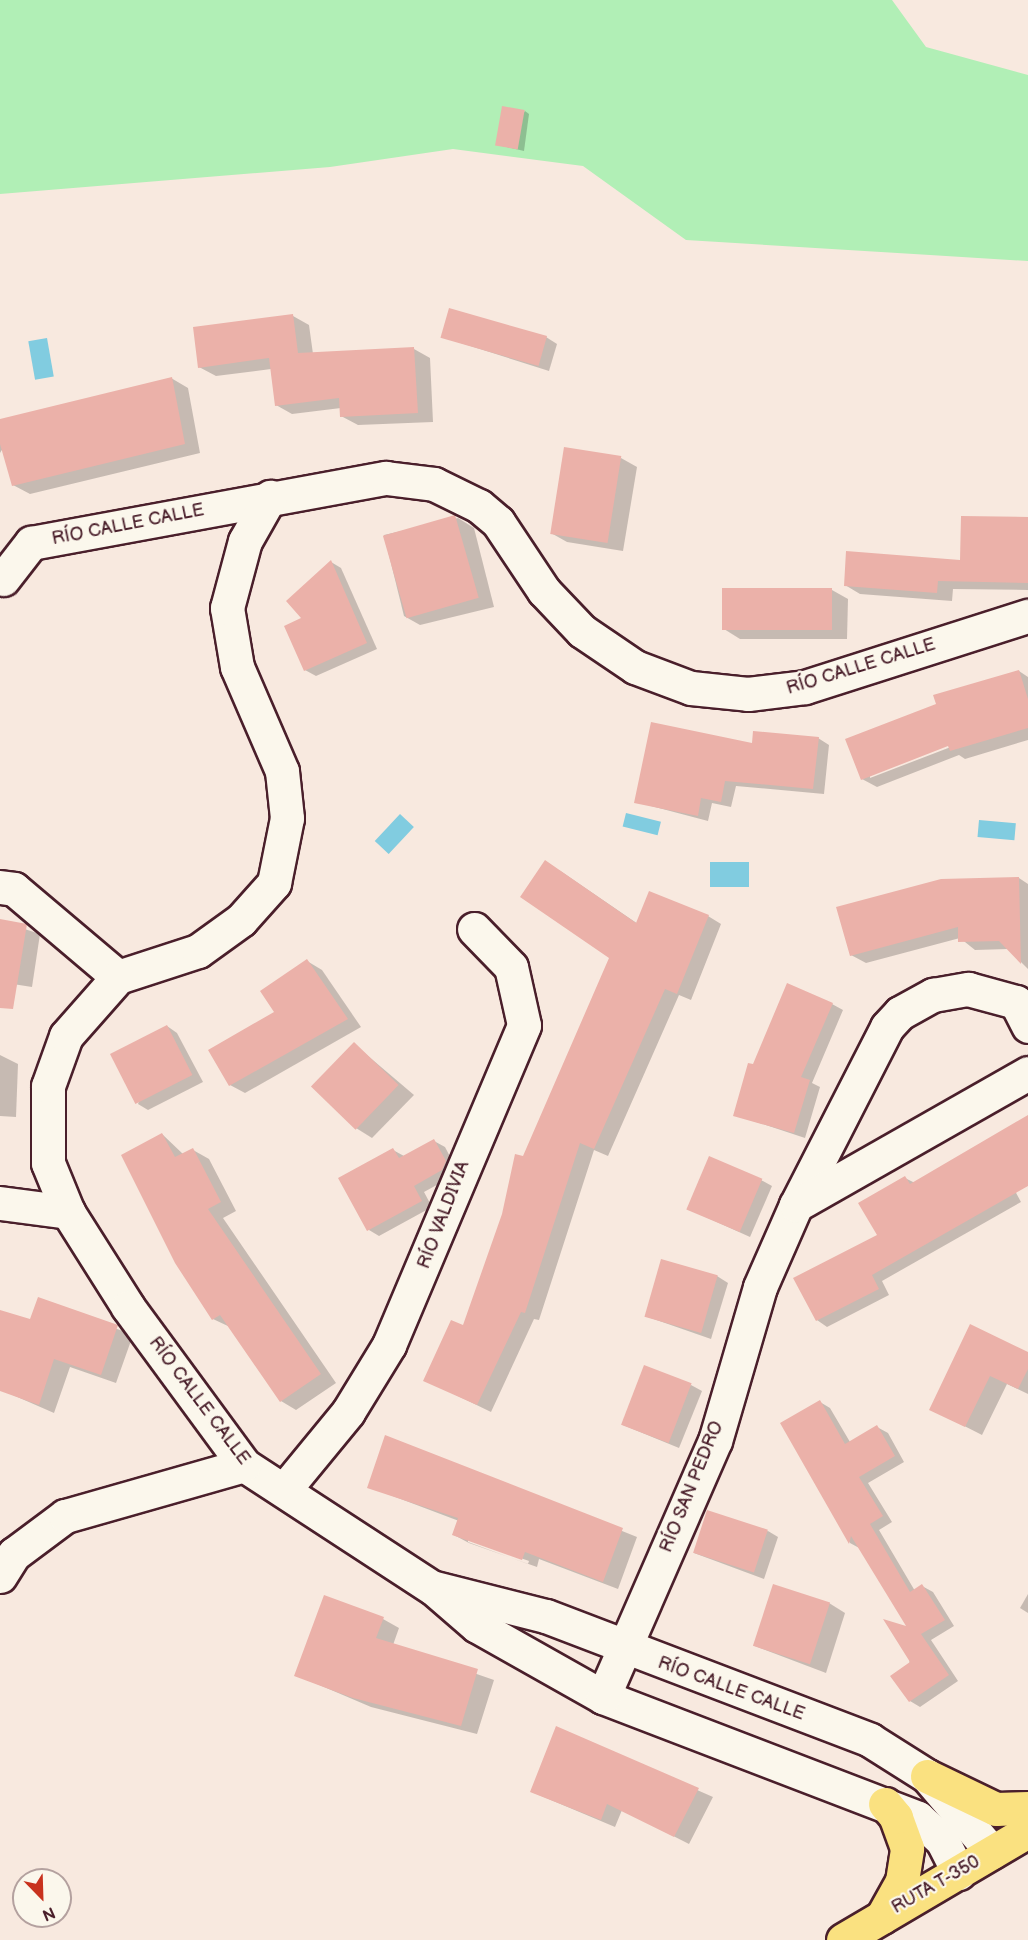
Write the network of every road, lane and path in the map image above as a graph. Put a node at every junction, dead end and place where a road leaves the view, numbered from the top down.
1 (270, 497) junction
2 (3, 579) dead end
3 (1028, 616) edge
4 (0, 887) edge
5 (474, 929) dead end
6 (118, 977) junction
7 (1028, 1026) edge
8 (1028, 1073) edge
9 (0, 1203) edge
10 (796, 1205) junction
11 (68, 1212) junction
12 (244, 1465) junction
13 (284, 1490) junction
14 (0, 1576) edge
15 (433, 1587) junction
16 (624, 1649) junction
17 (603, 1697) junction
18 (927, 1776) junction
19 (885, 1804) junction
20 (1028, 1808) edge
21 (1028, 1831) edge
22 (992, 1852) junction
23 (958, 1872) junction
24 (882, 1917) junction
25 (843, 1940) edge

1 - 2 street, RÍO CALLE CALLE
1 - 3 street, RÍO CALLE CALLE
1 - 6 street
4 - 6 street
5 - 13 street, RÍO VALDIVIA
6 - 11 street, RÍO CALLE CALLE
7 - 10 street, RÍO SAN PEDRO
8 - 10 street
9 - 11 street
10 - 16 street, RÍO SAN PEDRO
11 - 12 street, RÍO CALLE CALLE
12 - 13 street, RÍO CALLE CALLE
12 - 14 street
13 - 15 street, RÍO CALLE CALLE
15 - 16 street, RÍO CALLE CALLE
15 - 17 street, RÍO CALLE CALLE
16 - 17 street, RÍO SAN PEDRO
16 - 18 street, RÍO CALLE CALLE
17 - 19 street, RÍO CALLE CALLE
18 - 20 main road
18 - 22 street, RÍO CALLE CALLE
19 - 23 street, RÍO CALLE CALLE
19 - 24 main road
21 - 22 main road, RUTA T-350
22 - 23 main road, RUTA T-350
23 - 24 main road, RUTA T-350
24 - 25 main road, RUTA T-350

